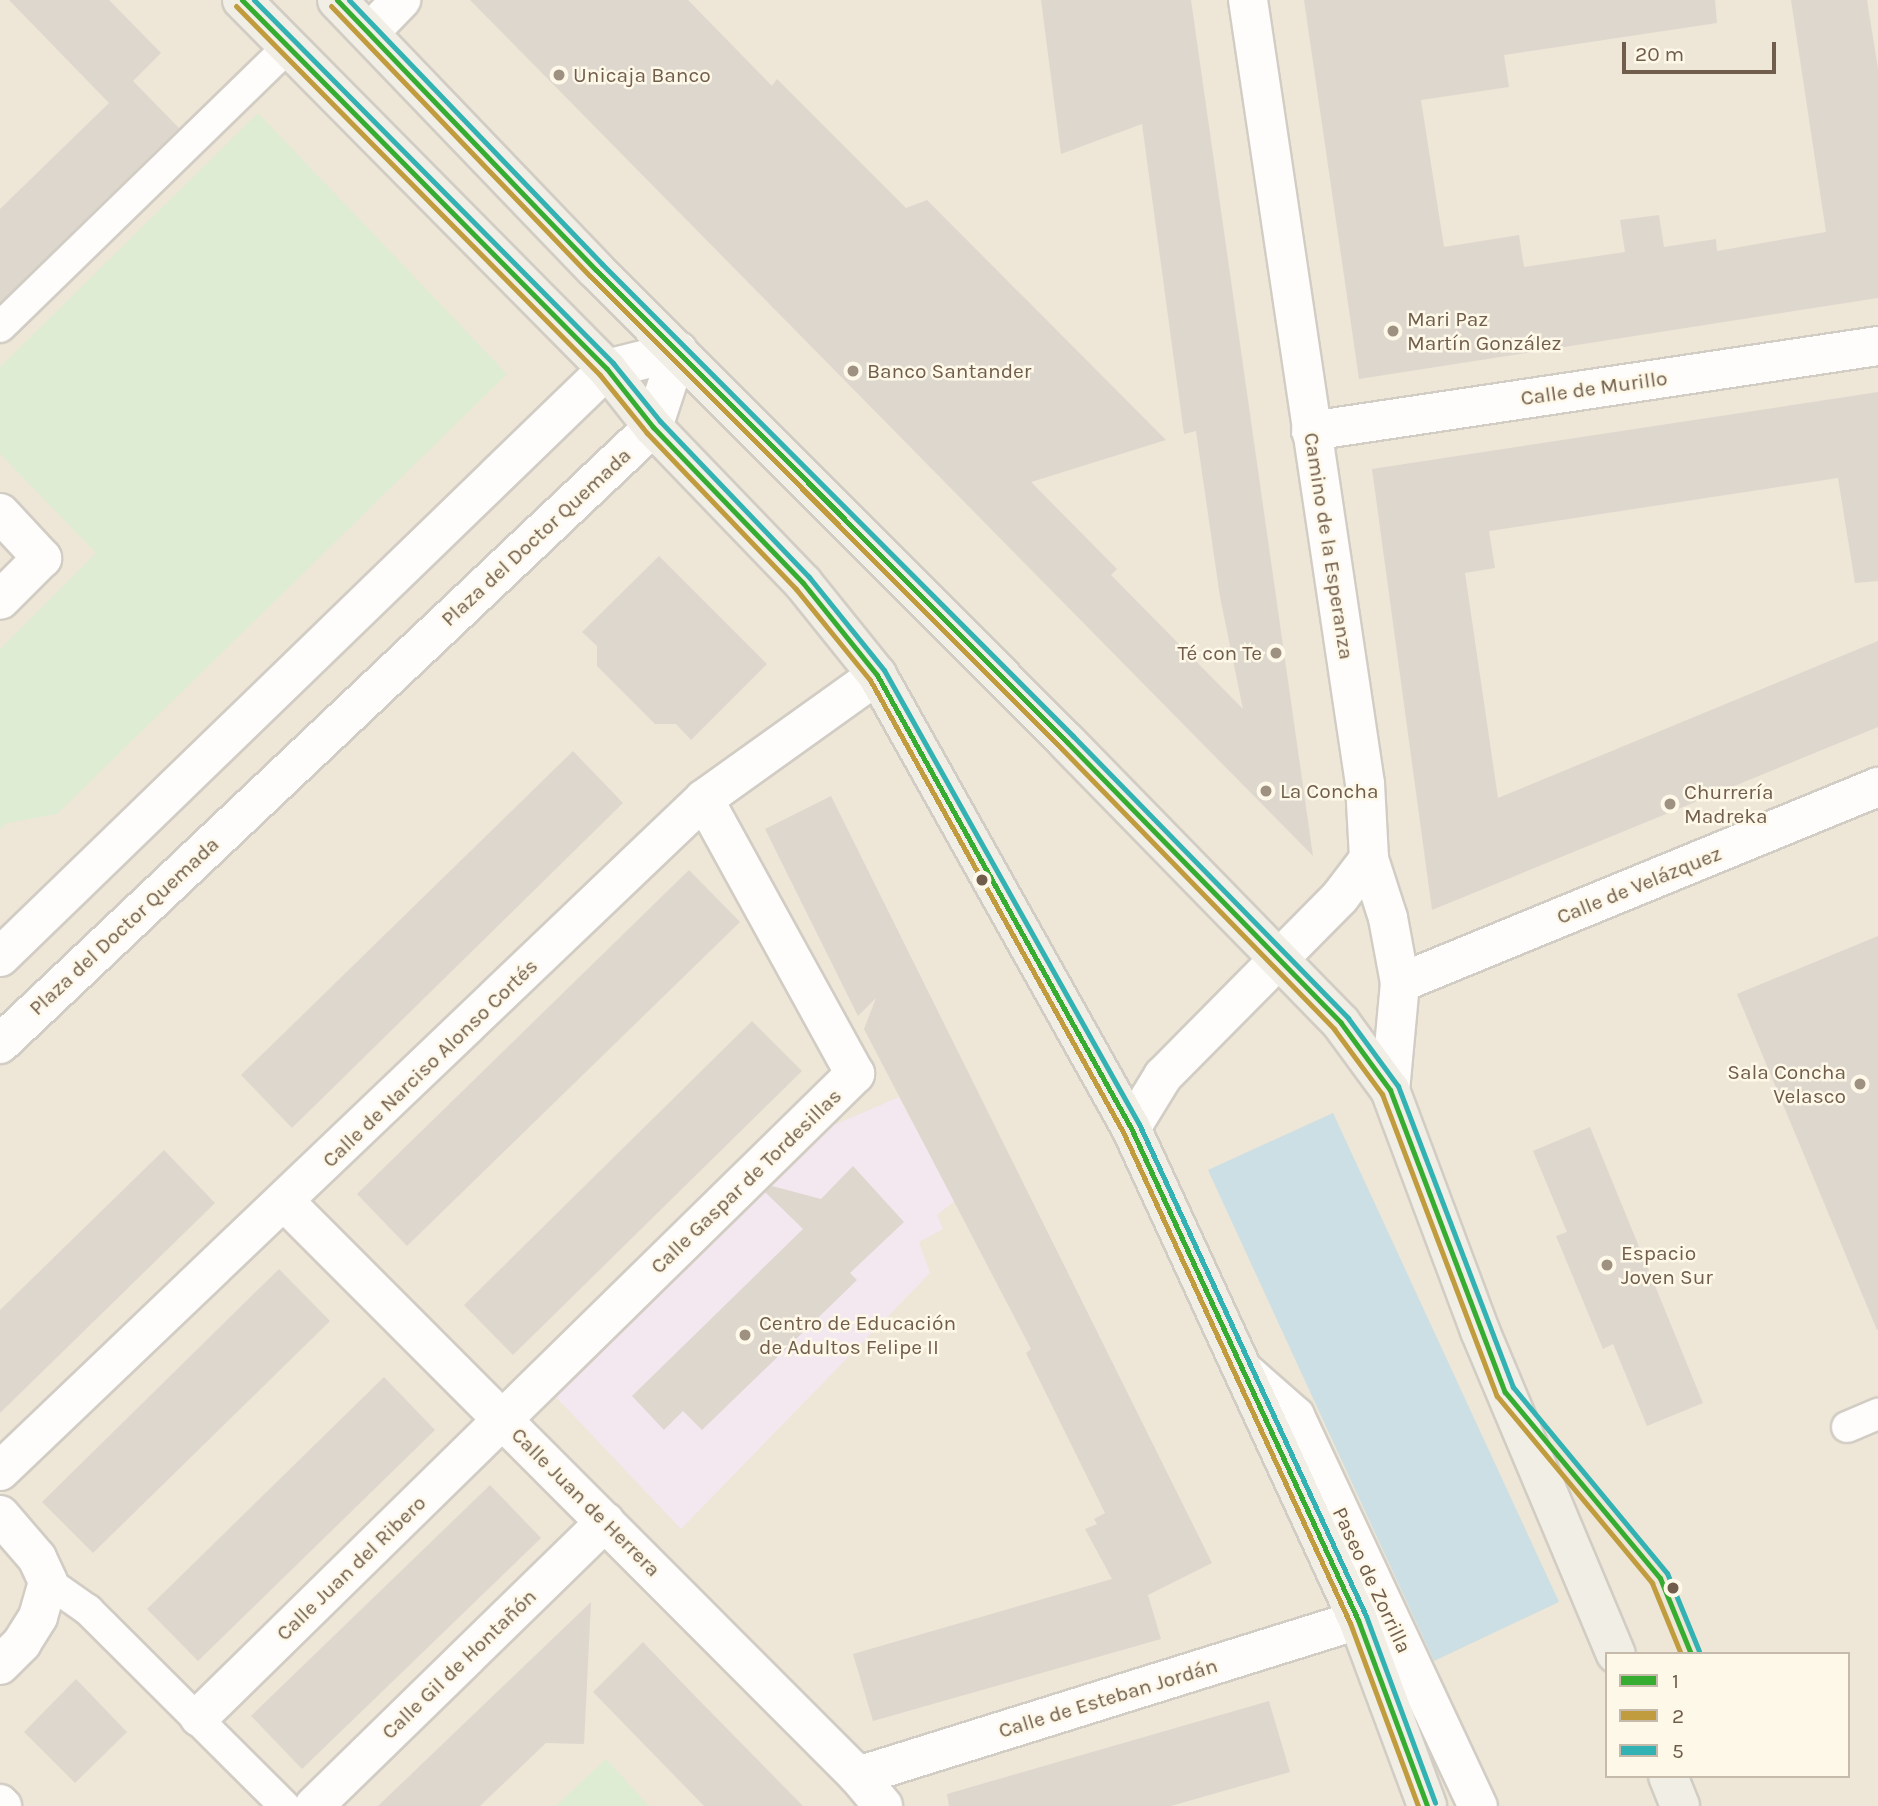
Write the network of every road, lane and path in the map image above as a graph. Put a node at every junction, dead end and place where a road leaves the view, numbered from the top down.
1 (242, 0) edge
2 (337, 0) edge
3 (401, 0) edge
4 (1248, 0) edge
5 (370, 32) junction
6 (288, 47) junction
7 (0, 327) edge
8 (1878, 346) edge
9 (678, 351) junction
10 (607, 369) junction
11 (653, 427) junction
12 (1311, 431) junction
13 (0, 513) edge
14 (0, 600) edge
15 (877, 675) junction
16 (1878, 788) edge
17 (705, 799) junction
18 (1369, 859) junction
19 (0, 957) edge
20 (1278, 959) junction
21 (1400, 983) junction
22 (0, 1044) edge
23 (1390, 1090) junction
24 (1131, 1128) junction
25 (285, 1202) junction
26 (1244, 1371) junction
27 (1878, 1414) edge
28 (503, 1420) junction
29 (1847, 1427) dead end
30 (0, 1471) edge
31 (0, 1515) edge
32 (605, 1522) junction
33 (48, 1582) junction
34 (1359, 1620) junction
35 (1615, 1652) edge
36 (0, 1665) edge
37 (199, 1717) junction
38 (858, 1776) junction
39 (1669, 1778) edge
40 (285, 1806) edge
41 (314, 1806) edge
42 (883, 1806) edge
43 (1427, 1806) edge
44 (1478, 1806) edge
45 (1680, 1806) edge

1 - 6 main road, Paseo de Zorrilla
2 - 5 main road
3 - 5 street
4 - 12 street, Camino de la Esperanza
5 - 9 main road
6 - 7 street
6 - 10 main road, Paseo de Zorrilla
8 - 12 street, Calle de Murillo
9 - 10 street
9 - 11 street, Plaza del Doctor Quemada
9 - 20 main road
10 - 11 main road, Paseo de Zorrilla
10 - 19 street
11 - 15 main road, Paseo de Zorrilla
11 - 22 street, Plaza del Doctor Quemada
12 - 18 street, Camino de la Esperanza
13 - 14 street
15 - 17 street, Calle de Narciso Alonso Cortés
15 - 24 main road, Paseo de Zorrilla
16 - 21 street, Calle de Velázquez
17 - 25 street, Calle de Narciso Alonso Cortés
17 - 28 street, Calle Gaspar de Tordesillas
18 - 20 street
18 - 21 street, Camino de la Esperanza
20 - 23 main road
20 - 24 street
21 - 23 street, Camino de la Esperanza
23 - 35 main road
24 - 26 main road, Paseo de Zorrilla
25 - 28 street, Calle Juan de Herrera
25 - 30 street, Calle de Narciso Alonso Cortés
26 - 34 main road, Paseo de Zorrilla
26 - 44 street, Paseo de Zorrilla
27 - 29 street
28 - 32 street, Calle Juan de Herrera
28 - 37 street, Calle Juan del Ribero
31 - 33 street
32 - 38 street, Calle Juan de Herrera
32 - 41 street, Calle Gil de Hontañón
33 - 36 street
33 - 37 street
34 - 38 street, Calle de Esteban Jordán
34 - 43 main road, Paseo de Zorrilla
37 - 40 street
38 - 42 street, Calle Juan de Herrera
39 - 45 main road

